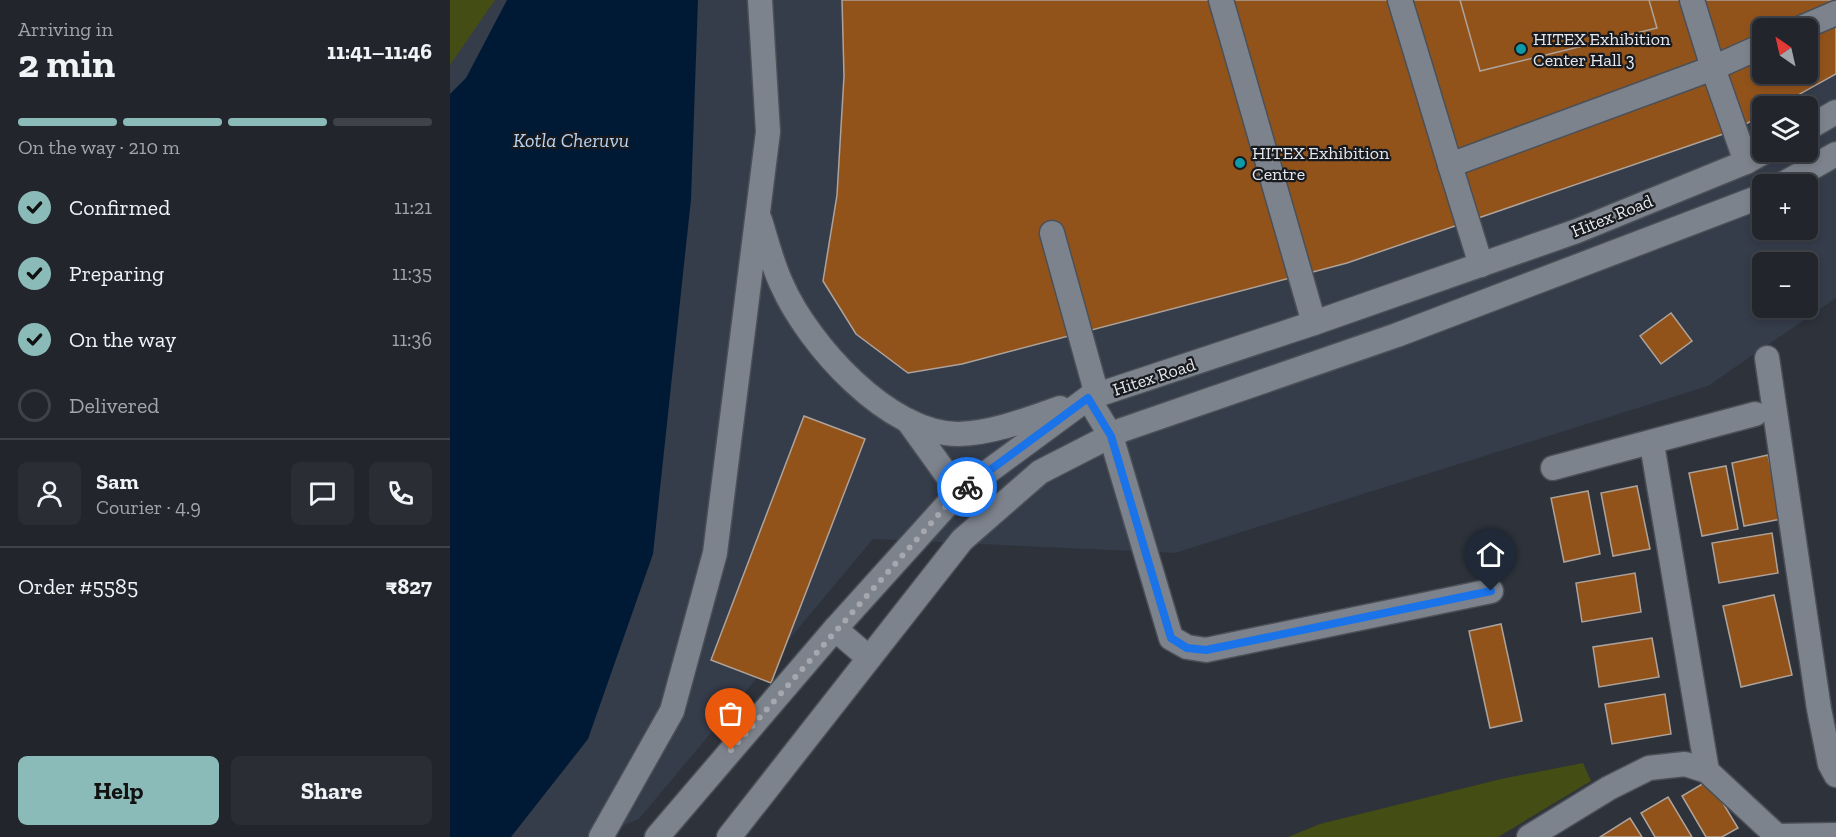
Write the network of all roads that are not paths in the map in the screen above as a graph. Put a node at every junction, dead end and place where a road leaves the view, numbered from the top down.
1 (760, 0) edge
2 (1221, 0) edge
3 (1400, 0) edge
4 (1692, 0) edge
5 (1836, 13) edge
6 (1818, 21) edge
7 (1752, 50) edge
8 (1713, 68) junction
9 (1836, 112) edge
10 (1818, 122) edge
11 (1752, 151) edge
12 (1836, 154) edge
13 (1752, 158) edge
14 (1450, 165) junction
15 (1801, 174) edge
16 (1752, 200) edge
17 (758, 211) junction
18 (1052, 233) dead end
19 (1481, 265) junction
20 (1314, 323) junction
21 (1767, 358) dead end
22 (1093, 397) junction
23 (1755, 414) dead end
24 (908, 421) junction
25 (1111, 436) junction
26 (1652, 444) junction
27 (1553, 468) dead end
28 (955, 496) junction
29 (1491, 591) dead end
30 (835, 629) junction
31 (869, 658) junction
32 (1707, 771) junction
33 (1836, 775) edge
34 (1836, 835) edge
35 (601, 837) edge
36 (657, 837) edge
37 (729, 837) edge
38 (1529, 837) edge

1 - 17 street
2 - 20 street
3 - 14 street
4 - 8 street
5 - 6 street
7 - 8 street
8 - 11 street
8 - 14 street
9 - 10 street
12 - 15 street
13 - 19 street, Hitex Road
14 - 19 street
16 - 25 street
17 - 24 street
17 - 35 street
18 - 22 street
19 - 20 street, Hitex Road
20 - 22 street, Hitex Road
21 - 33 street
22 - 24 street
22 - 25 street
22 - 28 street, Hitex Road
23 - 26 street
24 - 28 street
25 - 29 street
25 - 31 street
26 - 27 street
26 - 32 street
28 - 30 street, Hitex Road
30 - 31 street
30 - 36 street, Hitex Road
31 - 37 street
32 - 34 street
32 - 38 street

